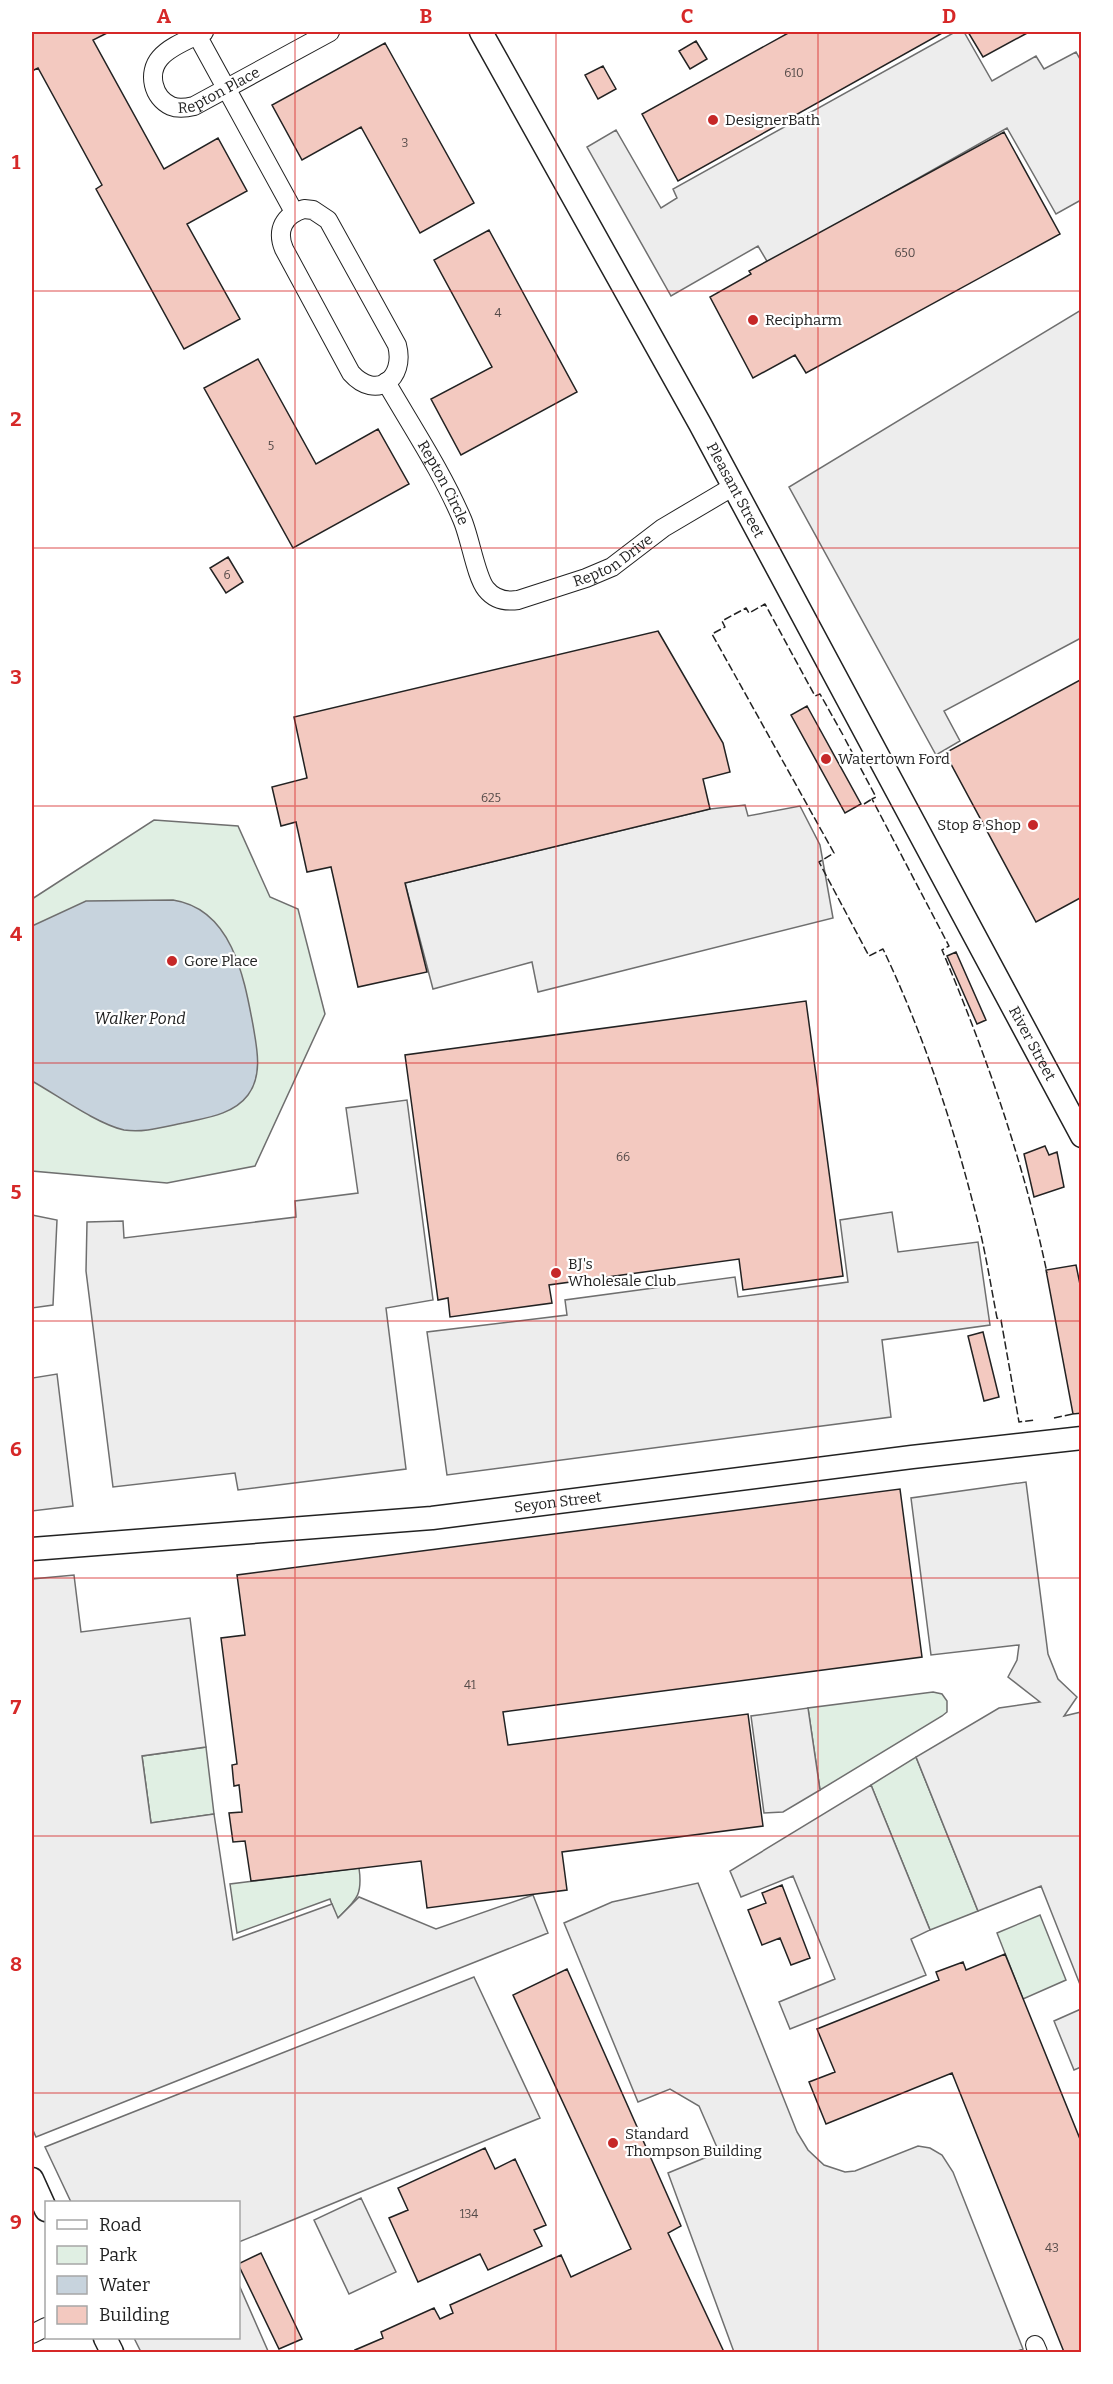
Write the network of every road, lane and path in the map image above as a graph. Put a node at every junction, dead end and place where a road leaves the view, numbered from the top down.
1 (330, 32) edge
2 (481, 32) edge
3 (201, 33) edge
4 (227, 89) junction
5 (294, 212) junction
6 (386, 382) junction
7 (734, 486) junction
8 (485, 588) joint
9 (981, 951) joint
10 (1082, 1136) edge
11 (1082, 1438) edge
12 (32, 1549) edge
13 (32, 2179) edge
14 (45, 2208) edge

1 - 4 street, Repton Place
2 - 7 street, Pleasant Street
3 - 4 street
3 - 4 street, Repton Place
4 - 5 street
5 - 6 street
5 - 6 street
6 - 8 street, Repton Circle
7 - 8 street, Repton Drive
7 - 9 street, Pleasant Street
9 - 10 street, River Street
11 - 12 street, Seyon Street
13 - 14 street

